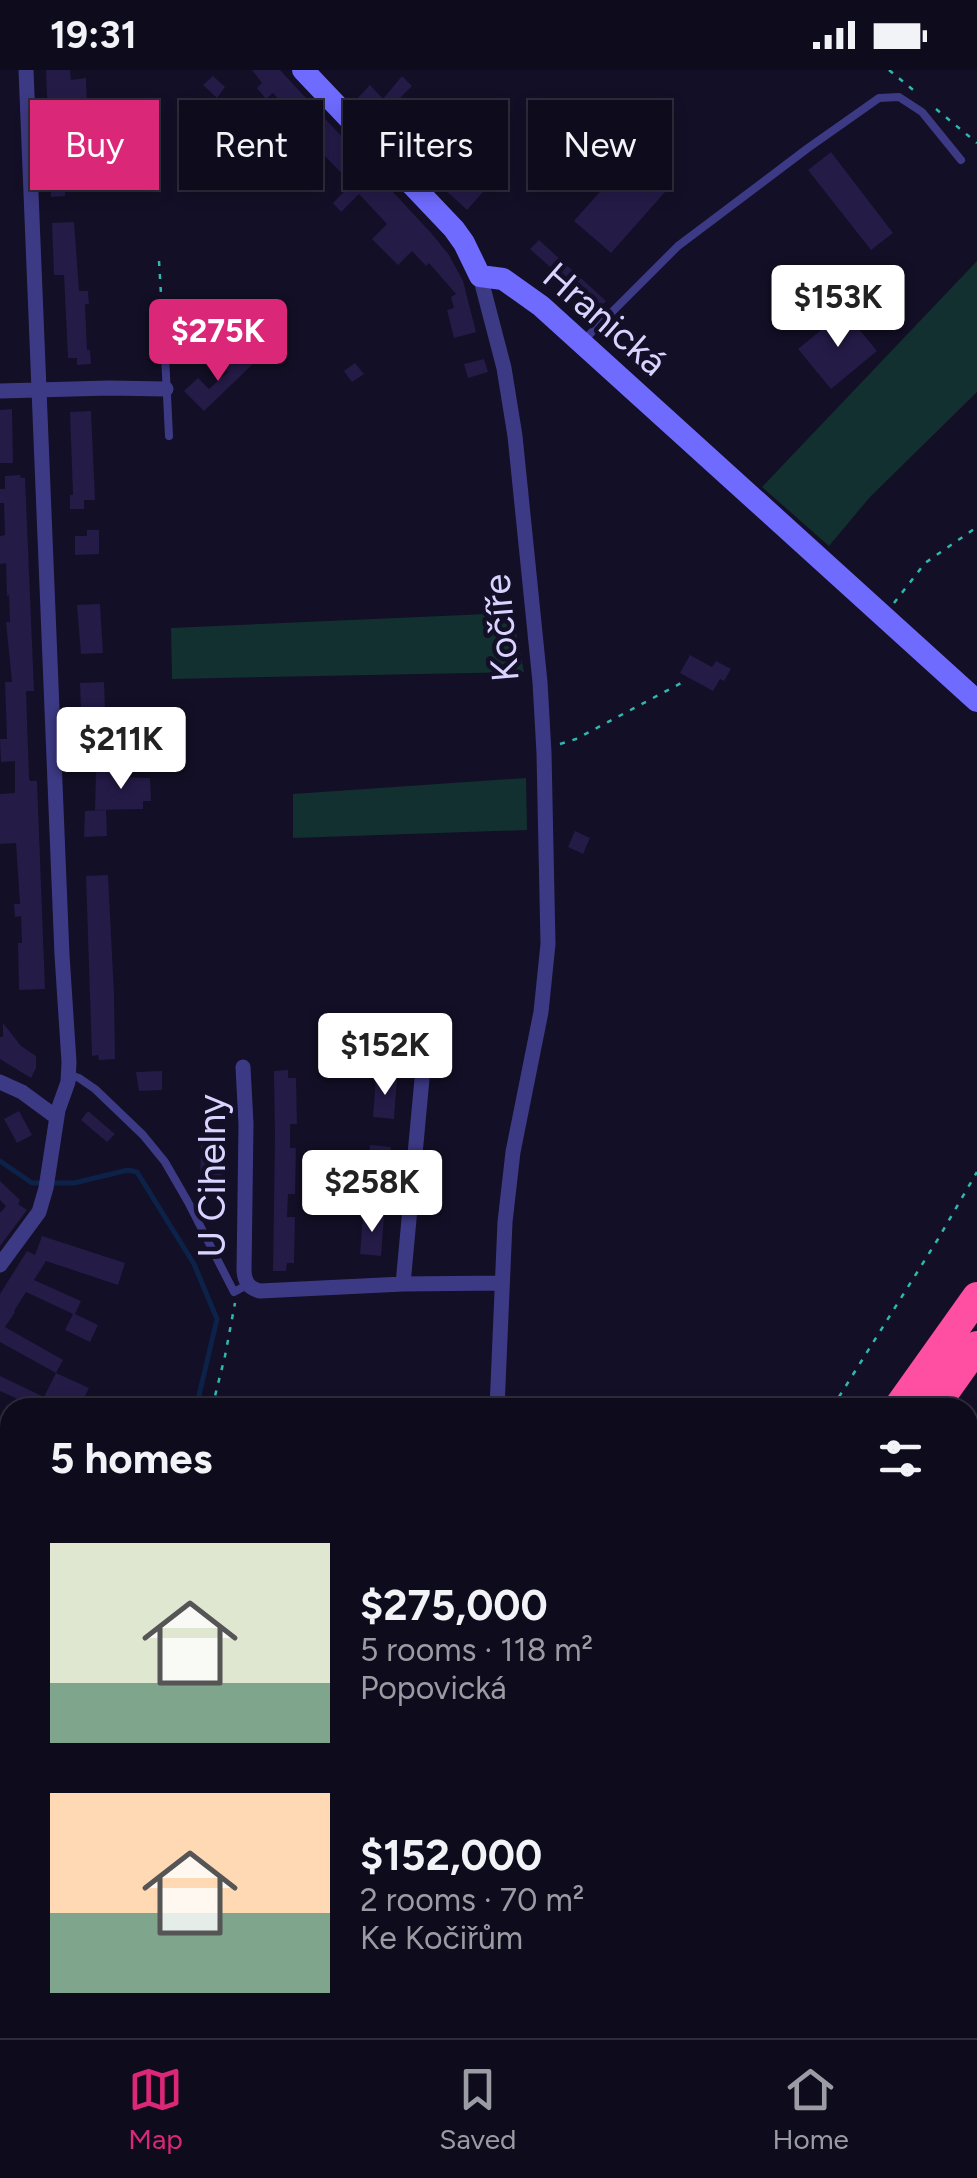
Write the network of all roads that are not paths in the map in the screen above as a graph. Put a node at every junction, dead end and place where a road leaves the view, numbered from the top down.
1 (26, 70) edge
2 (303, 70) edge
3 (962, 160) dead end
4 (480, 276) junction
5 (582, 343) junction
6 (165, 355) road end
7 (38, 389) junction
8 (166, 390) junction
9 (0, 392) edge
10 (168, 436) dead end
11 (977, 701) edge
12 (244, 1067) dead end
13 (422, 1068) dead end
14 (70, 1075) junction
15 (0, 1082) edge
16 (56, 1117) junction
17 (0, 1266) edge
18 (502, 1282) junction
19 (404, 1284) junction
20 (241, 1288) junction
21 (977, 1297) edge
22 (977, 1346) edge
23 (497, 1398) edge
24 (905, 1398) edge
25 (940, 1398) edge

1 - 7 street
2 - 4 main road, Hranická
3 - 5 lane
4 - 5 main road, Hranická
4 - 18 street, Kočíře
5 - 11 main road, Hranická
6 - 8 lane
7 - 8 street
7 - 9 street
7 - 14 street
8 - 10 lane
12 - 20 street, U Cihelny
13 - 19 street
14 - 16 street
14 - 20 lane
15 - 16 street
16 - 17 street
18 - 19 street
18 - 23 street, Kočíře
19 - 20 street
21 - 24 highway
22 - 25 highway

